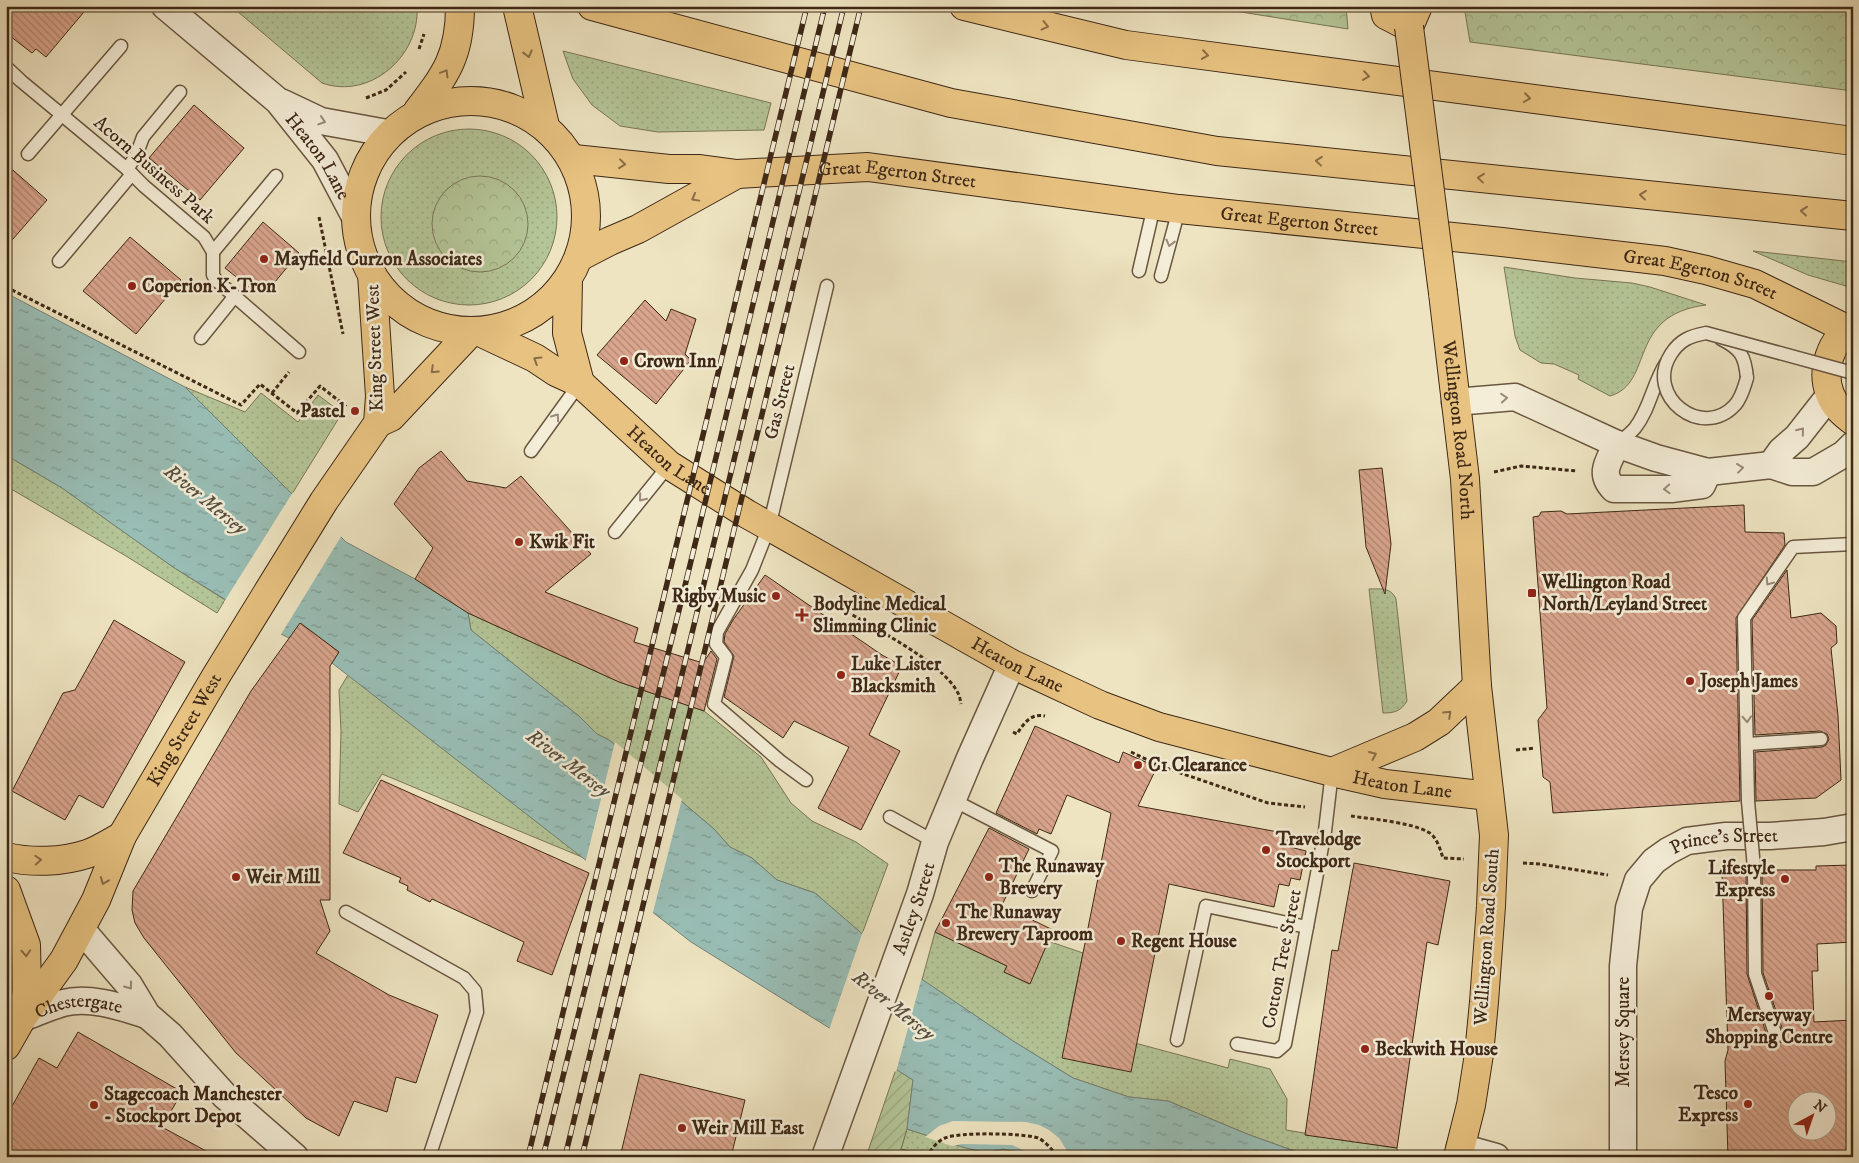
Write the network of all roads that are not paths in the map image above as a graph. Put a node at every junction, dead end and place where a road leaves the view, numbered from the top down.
1 (165, 6) edge
2 (460, 6) edge
3 (517, 6) edge
4 (592, 6) edge
5 (964, 6) edge
6 (1384, 6) edge
7 (1414, 16) edge
8 (121, 46) dead end
9 (6, 67) edge
10 (180, 92) dead end
11 (278, 101) junction
12 (417, 112) junction
13 (61, 115) junction
14 (545, 126) junction
15 (386, 133) junction
16 (1853, 141) edge
17 (28, 154) dead end
18 (574, 159) junction
19 (129, 171) junction
20 (737, 174) junction
21 (276, 176) dead end
22 (1166, 207) junction
23 (354, 215) junction
24 (1853, 216) edge
25 (214, 252) junction
26 (59, 261) dead end
27 (574, 268) junction
28 (1138, 271) dead end
29 (372, 274) junction
30 (1161, 276) dead end
31 (827, 286) dead end
32 (234, 297) junction
33 (1851, 329) edge
34 (476, 335) junction
35 (201, 338) dead end
36 (299, 352) dead end
37 (1853, 372) edge
38 (580, 383) junction
39 (1830, 395) junction
40 (1455, 402) junction
41 (367, 418) junction
42 (1853, 421) edge
43 (1617, 444) junction
44 (1853, 445) edge
45 (531, 451) dead end
46 (669, 465) junction
47 (1771, 465) junction
48 (1708, 472) junction
49 (769, 527) junction
50 (615, 532) dead end
51 (1853, 544) edge
52 (1012, 664) junction
53 (1477, 686) junction
54 (1822, 739) dead end
55 (1747, 750) junction
56 (1332, 772) junction
57 (806, 780) dead end
58 (1489, 796) junction
59 (952, 800) junction
60 (890, 818) dead end
61 (1853, 827) edge
62 (1494, 835) joint
63 (122, 836) junction
64 (935, 842) junction
65 (6, 857) edge
66 (6, 890) edge
67 (1032, 892) dead end
68 (1629, 908) joint
69 (346, 912) dead end
70 (1307, 927) junction
71 (81, 929) junction
72 (147, 1014) junction
73 (22, 1018) junction
74 (1776, 1036) dead end
75 (1177, 1040) dead end
76 (1237, 1044) dead end
77 (6, 1046) edge
78 (1459, 1152) edge
79 (295, 1157) edge
80 (429, 1157) edge
81 (824, 1157) edge
82 (1496, 1157) edge
83 (1623, 1157) edge

1 - 11 street, Heaton Lane
12 -> 2 main road
3 -> 14 main road
24 -> 4 main road
5 -> 16 main road
6 - 7 main road, Wellington Road North
7 - 40 main road, Wellington Road North, bridge
8 - 13 lane
9 - 13 lane, Acorn Business Park
10 - 19 lane
11 -> 15 street, Heaton Lane
11 - 23 street, Heaton Lane
12 - 14 main road
12 - 15 main road
13 - 17 lane
13 - 19 lane, Acorn Business Park
14 - 18 main road
15 - 23 main road
18 -> 20 main road, Great Egerton Street
18 - 27 main road
19 - 25 lane, Acorn Business Park
19 - 26 lane
20 - 22 main road, Great Egerton Street
20 -> 27 main road, Great Egerton Street
21 - 25 lane
22 - 28 lane
22 -> 30 lane
22 - 33 main road, Great Egerton Street
23 - 29 main road
25 - 32 lane, Acorn Business Park
27 - 34 main road, Great Egerton Street
27 - 38 main road
29 - 34 main road, Heaton Lane
29 - 41 main road, King Street West
31 - 49 lane, Gas Street
32 - 35 lane
32 - 36 lane, Acorn Business Park
33 - 39 main road
38 -> 34 main road, Heaton Lane
34 -> 41 main road, King Street West
37 - 43 lane, bridge
45 -> 38 lane
38 - 46 main road, Heaton Lane
39 - 42 main road
47 -> 39 street
40 -> 43 street
40 - 53 main road, Wellington Road North
41 - 63 main road, King Street West
43 - 48 street
48 -> 43 street
44 - 47 street
46 - 49 main road, Heaton Lane
46 -> 50 lane
48 -> 47 street
49 - 52 main road, Heaton Lane
49 - 57 lane, Gas Street
51 -> 55 lane
52 - 56 main road, Heaton Lane
52 - 59 street, Astley Street
56 -> 53 main road
53 - 58 main road, Wellington Road North
54 - 55 lane
55 - 74 lane, bridge
56 - 58 main road, Heaton Lane
56 - 70 lane, Cotton Tree Street
58 - 62 main road, Wellington Road North
59 - 64 street, Astley Street
59 - 67 lane
60 - 64 lane
61 - 68 street, Prince's Street
62 - 78 main road, Wellington Road South
65 -> 63 main road
63 -> 71 main road, King Street West
64 - 81 street, Astley Street
66 -> 73 main road, Chestergate
68 - 83 street, Mersey Square
69 - 80 lane
70 - 75 lane
70 - 76 lane, Cotton Tree Street
71 -> 72 street, Chestergate
71 - 73 main road, King Street West
72 - 73 street, Chestergate
72 - 79 street, Chestergate
73 - 77 main road, King Street West
78 - 82 street

